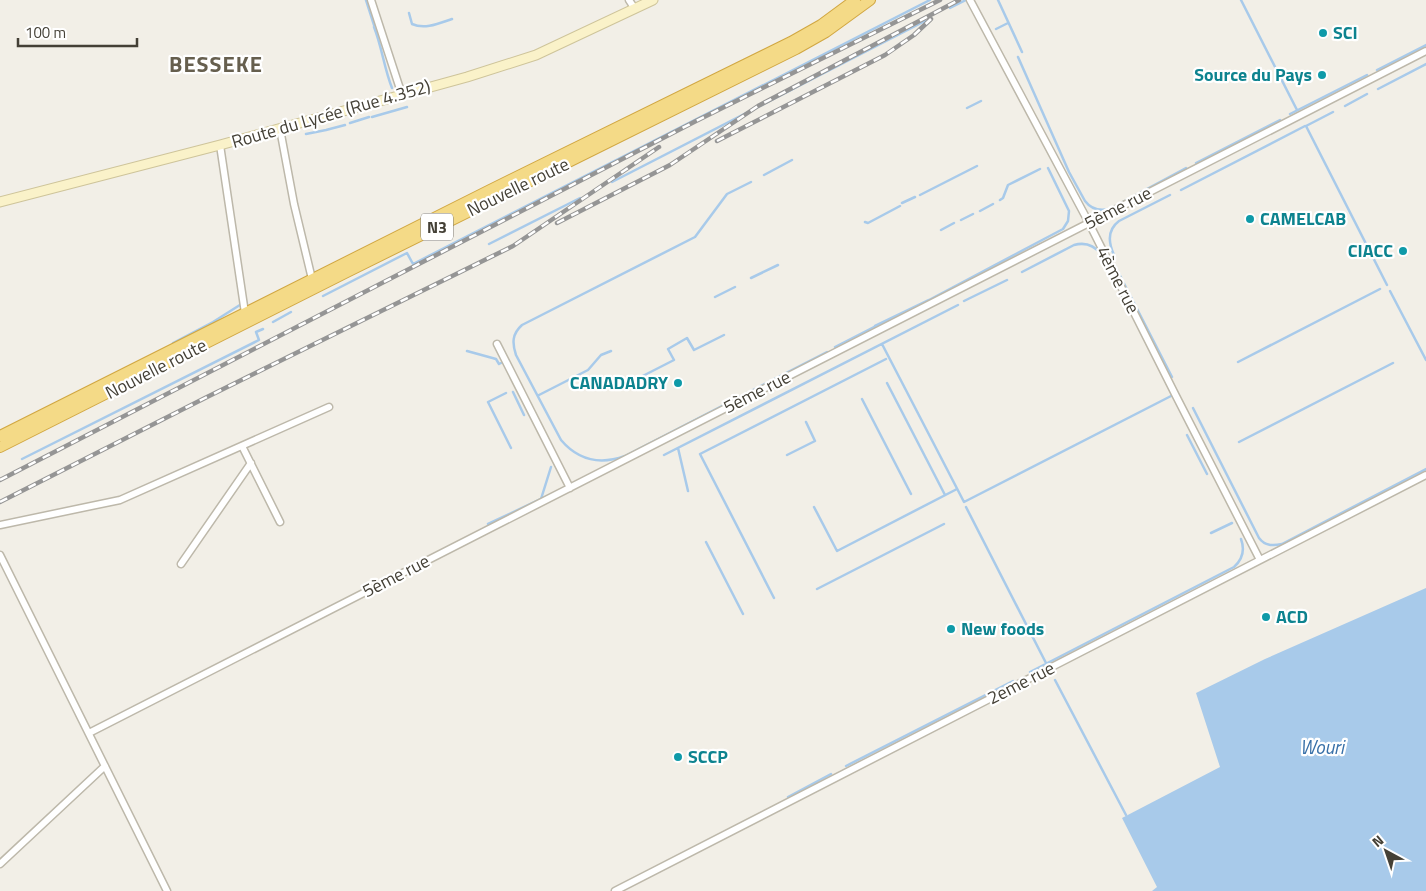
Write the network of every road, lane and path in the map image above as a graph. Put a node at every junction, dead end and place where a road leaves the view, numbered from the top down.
1 (371, 0) edge
2 (629, 0) edge
3 (653, 0) edge
4 (855, 0) edge
5 (870, 0) edge
6 (971, 1) edge
7 (635, 9) junction
8 (1426, 51) edge
9 (402, 95) junction
10 (280, 129) junction
11 (220, 145) junction
12 (0, 202) edge
13 (1089, 223) junction
14 (345, 268) junction
15 (312, 279) junction
16 (245, 313) junction
17 (497, 344) dead end
18 (329, 407) dead end
19 (0, 436) edge
20 (242, 446) junction
21 (0, 447) edge
22 (251, 463) junction
23 (1426, 475) edge
24 (570, 488) junction
25 (280, 522) dead end
26 (0, 525) edge
27 (0, 555) edge
28 (1260, 560) junction
29 (181, 564) dead end
30 (88, 733) junction
31 (105, 766) junction
32 (0, 864) edge
33 (167, 891) edge
34 (615, 891) edge

1 - 9 street
2 - 7 street
3 - 7 main road, Route du Lycée (Rue 4.352)
4 - 14 highway, Nouvelle route
5 - 14 highway, Nouvelle route / N3
6 - 13 street, 4ème rue
7 - 9 main road, Route du Lycée (Rue 4.352)
8 - 13 street, 5ème rue
9 - 10 main road, Route du Lycée (Rue 4.352)
10 - 11 main road, Route du Lycée (Rue 4.352)
10 - 15 street
11 - 12 main road, Route du Lycée (Rue 4.352)
11 - 16 street
13 - 24 street, 5ème rue
13 - 28 street, 4ème rue
14 - 15 highway, Nouvelle route
14 - 21 highway, Nouvelle route / N3
15 - 16 highway, Nouvelle route
16 - 19 highway, Nouvelle route
17 - 24 street
18 - 20 street
20 - 22 street
20 - 26 street
22 - 25 street
22 - 29 street
23 - 28 street, 2eme rue
24 - 30 street, 5ème rue
27 - 30 street
28 - 34 street, 2eme rue
30 - 31 street
31 - 32 street
31 - 33 street

